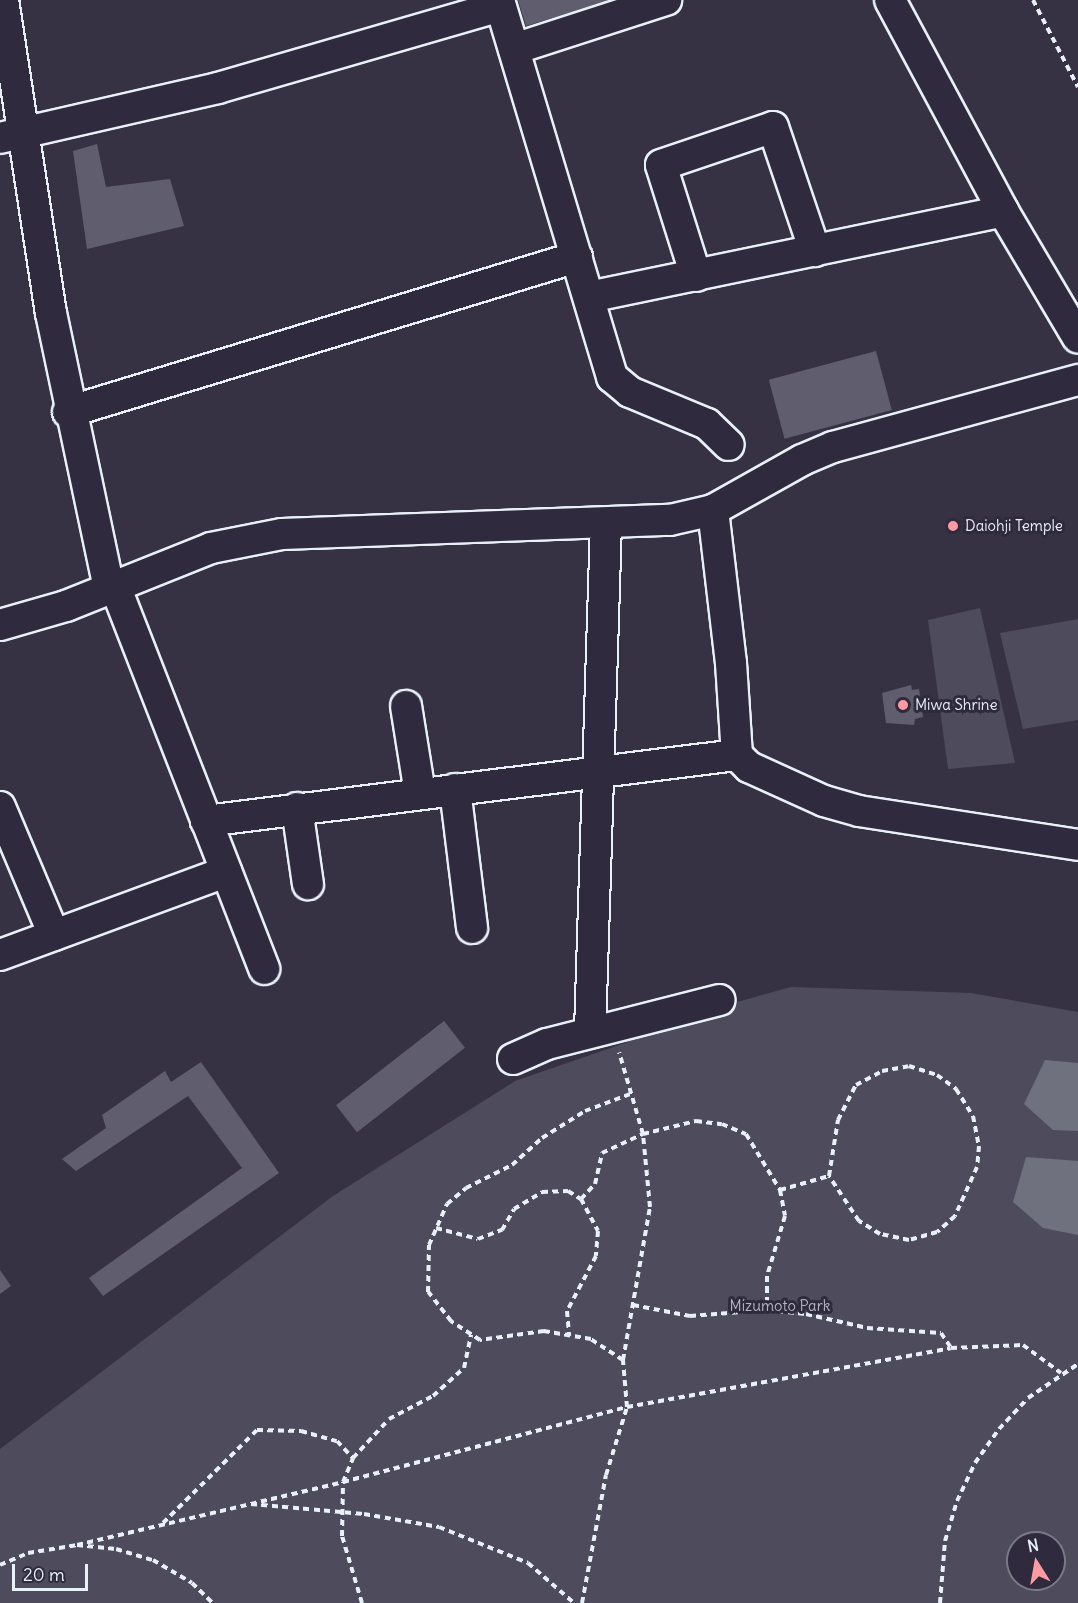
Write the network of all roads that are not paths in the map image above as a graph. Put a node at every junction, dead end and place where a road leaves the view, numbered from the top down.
1 (3, 0) edge
2 (666, 0) edge
3 (890, 0) edge
4 (500, 3) edge
5 (514, 49) junction
6 (11, 136) edge
7 (1003, 212) junction
8 (815, 251) junction
9 (577, 257) junction
10 (696, 276) junction
11 (589, 297) junction
12 (1077, 333) edge
13 (1078, 380) edge
14 (68, 412) junction
15 (729, 445) dead end
16 (713, 510) junction
17 (606, 523) junction
18 (112, 587) junction
19 (0, 625) edge
20 (406, 706) dead end
21 (737, 755) junction
22 (597, 772) junction
23 (455, 789) junction
24 (420, 793) junction
25 (0, 807) edge
26 (297, 808) junction
27 (206, 821) junction
28 (1078, 845) edge
29 (226, 872) junction
30 (308, 884) dead end
31 (472, 928) dead end
32 (54, 935) junction
33 (0, 955) edge
34 (264, 969) dead end
35 (719, 1000) dead end
36 (602, 1030) junction
37 (513, 1059) dead end

1 - 6 street
2 - 5 street
3 - 7 street
4 - 5 street
4 - 6 street
5 - 9 street
6 - 14 street
7 - 8 street
7 - 12 street
8 - 10 street
8 - 10 street
9 - 11 street
9 - 14 street
10 - 11 street
11 - 15 street
13 - 16 street
14 - 18 street
16 - 17 street
16 - 21 street
17 - 18 street
17 - 22 street
18 - 19 street
18 - 27 street
20 - 24 street
21 - 22 street
21 - 28 street
22 - 23 street
22 - 36 street
23 - 24 street
23 - 31 street
24 - 26 street
25 - 32 street
26 - 27 street
26 - 30 street
27 - 29 street
29 - 32 street
29 - 34 street
32 - 33 street
35 - 36 street
36 - 37 street

